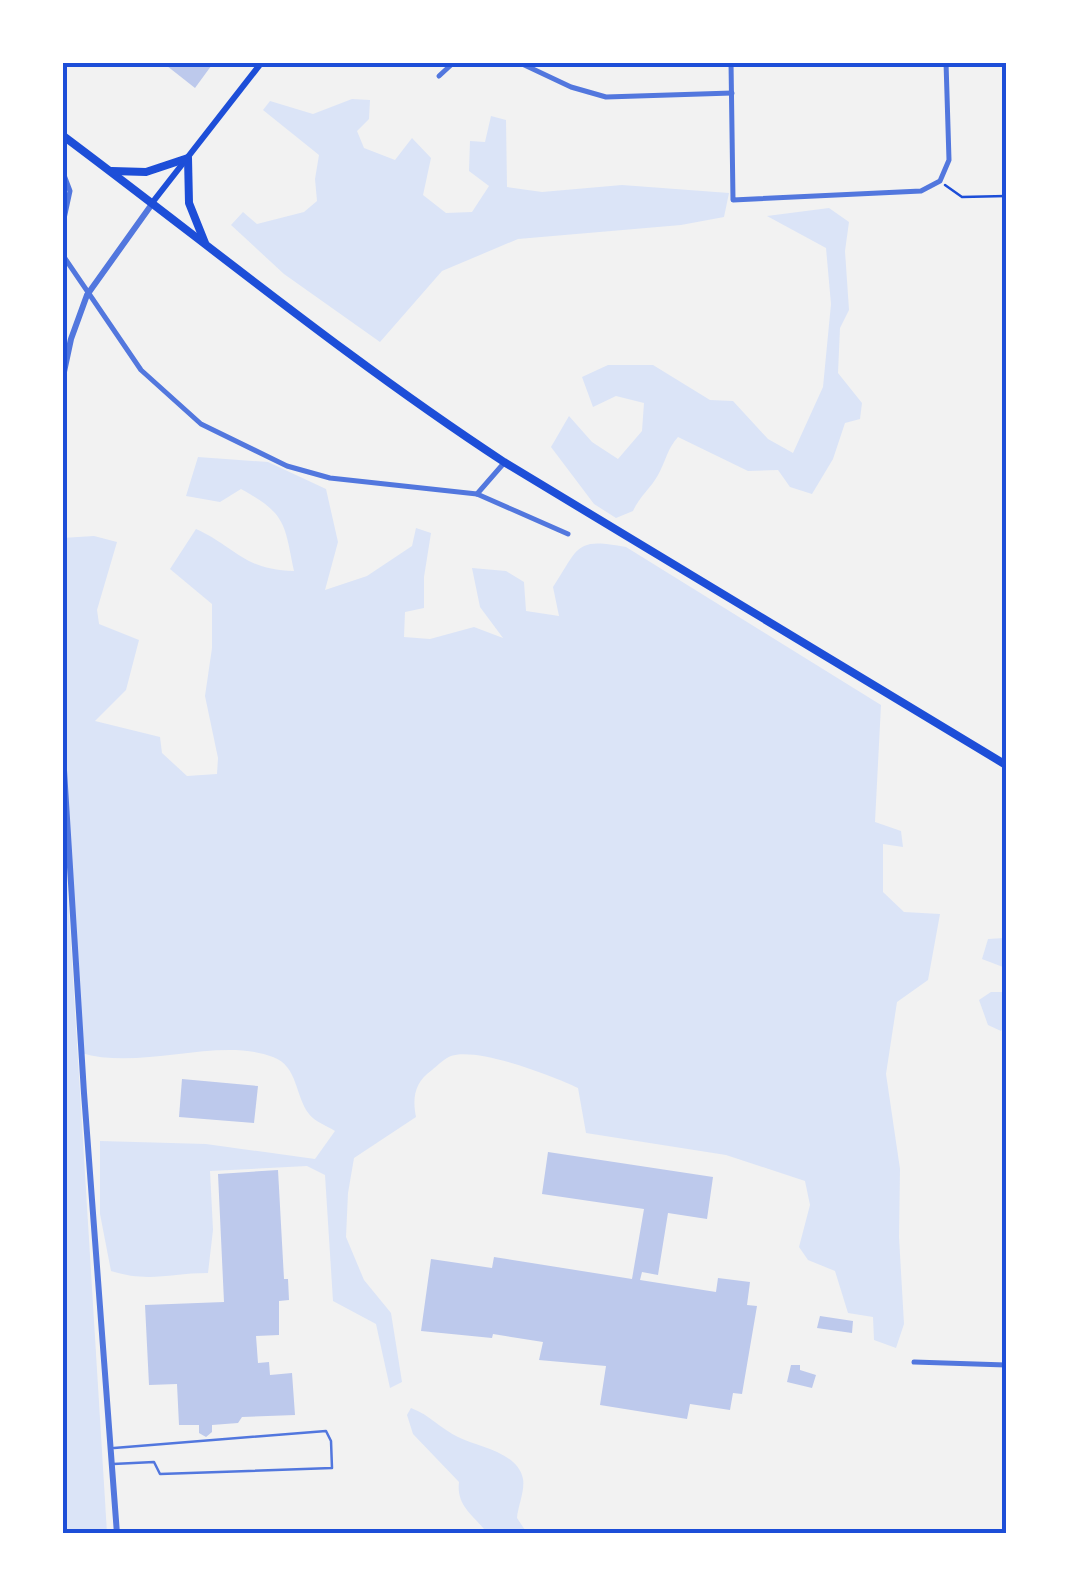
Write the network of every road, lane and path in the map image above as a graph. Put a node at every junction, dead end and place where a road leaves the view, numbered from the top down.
1 (262, 62) edge
2 (460, 62) edge
3 (518, 62) edge
4 (731, 62) edge
5 (946, 62) edge
6 (439, 76) dead end
7 (732, 93) junction
8 (62, 136) edge
9 (188, 158) junction
10 (62, 170) edge
11 (109, 171) junction
12 (940, 181) junction
13 (1006, 196) edge
14 (152, 204) junction
15 (62, 228) edge
16 (207, 247) junction
17 (62, 254) edge
18 (87, 294) junction
19 (62, 381) edge
20 (504, 462) junction
21 (477, 494) junction
22 (568, 534) dead end
23 (62, 738) edge
24 (1006, 765) edge
25 (914, 1362) dead end
26 (1006, 1365) edge
27 (110, 1448) junction
28 (112, 1464) junction
29 (117, 1534) edge

1 - 9 main road
2 - 6 street
3 - 7 street
4 - 7 street
5 - 12 street
7 - 12 street
8 - 11 main road
9 - 11 main road
9 - 14 main road
9 - 16 main road
10 - 15 street
11 - 14 main road
12 - 13 path
14 - 16 main road
14 - 18 street
16 - 20 main road
17 - 18 street
18 - 19 street
18 - 21 street
20 - 21 street
20 - 24 main road
21 - 22 street
23 - 27 street
25 - 26 street
27 - 28 street
27 - 28 lane
28 - 29 street

